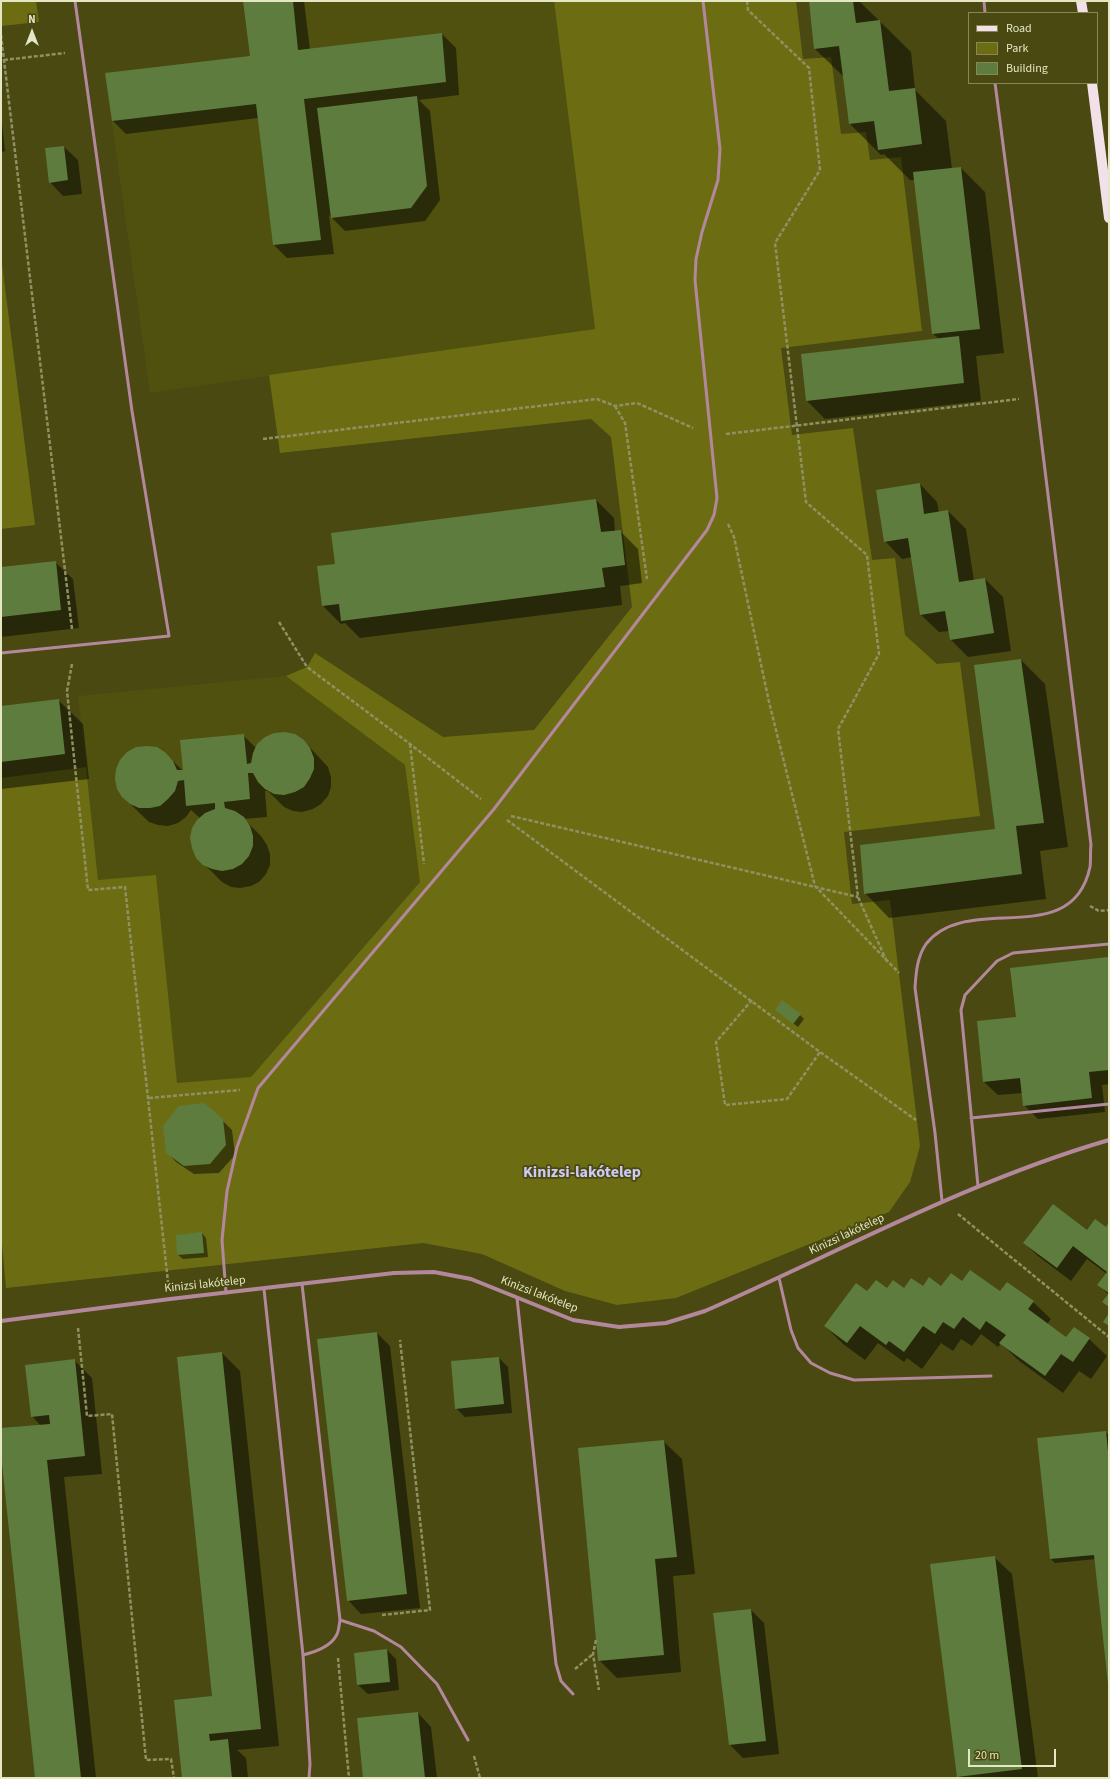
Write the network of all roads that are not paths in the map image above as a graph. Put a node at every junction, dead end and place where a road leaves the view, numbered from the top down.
1 (75, 1) edge
2 (703, 1) edge
3 (984, 1) edge
4 (1081, 1) edge
5 (985, 12) edge
6 (1082, 12) edge
7 (994, 84) edge
8 (1092, 84) edge
9 (1109, 218) edge
10 (1, 653) edge
11 (1109, 944) edge
12 (1109, 1104) edge
13 (971, 1118) junction
14 (1109, 1140) edge
15 (978, 1186) junction
16 (942, 1201) junction
17 (780, 1278) junction
18 (302, 1284) junction
19 (264, 1288) junction
20 (226, 1293) junction
21 (517, 1298) junction
22 (1, 1321) edge
23 (991, 1376) dead end
24 (340, 1620) junction
25 (303, 1655) junction
26 (573, 1694) dead end
27 (468, 1740) road end
28 (309, 1778) edge

1 - 10 lane
2 - 20 lane
3 - 5 lane
4 - 6 main road
7 - 16 lane
8 - 9 main road
11 - 13 lane
12 - 13 lane
13 - 15 lane
14 - 15 street, Kinizsi lakótelep
15 - 16 street, Kinizsi lakótelep
16 - 17 street, Kinizsi lakótelep
17 - 21 street, Kinizsi lakótelep
17 - 23 lane
18 - 19 street, Kinizsi lakótelep
18 - 21 street, Kinizsi lakótelep
18 - 24 lane
19 - 20 street, Kinizsi lakótelep
19 - 25 lane
20 - 22 street, Kinizsi lakótelep
21 - 26 lane
24 - 25 lane
24 - 27 lane
25 - 28 lane

